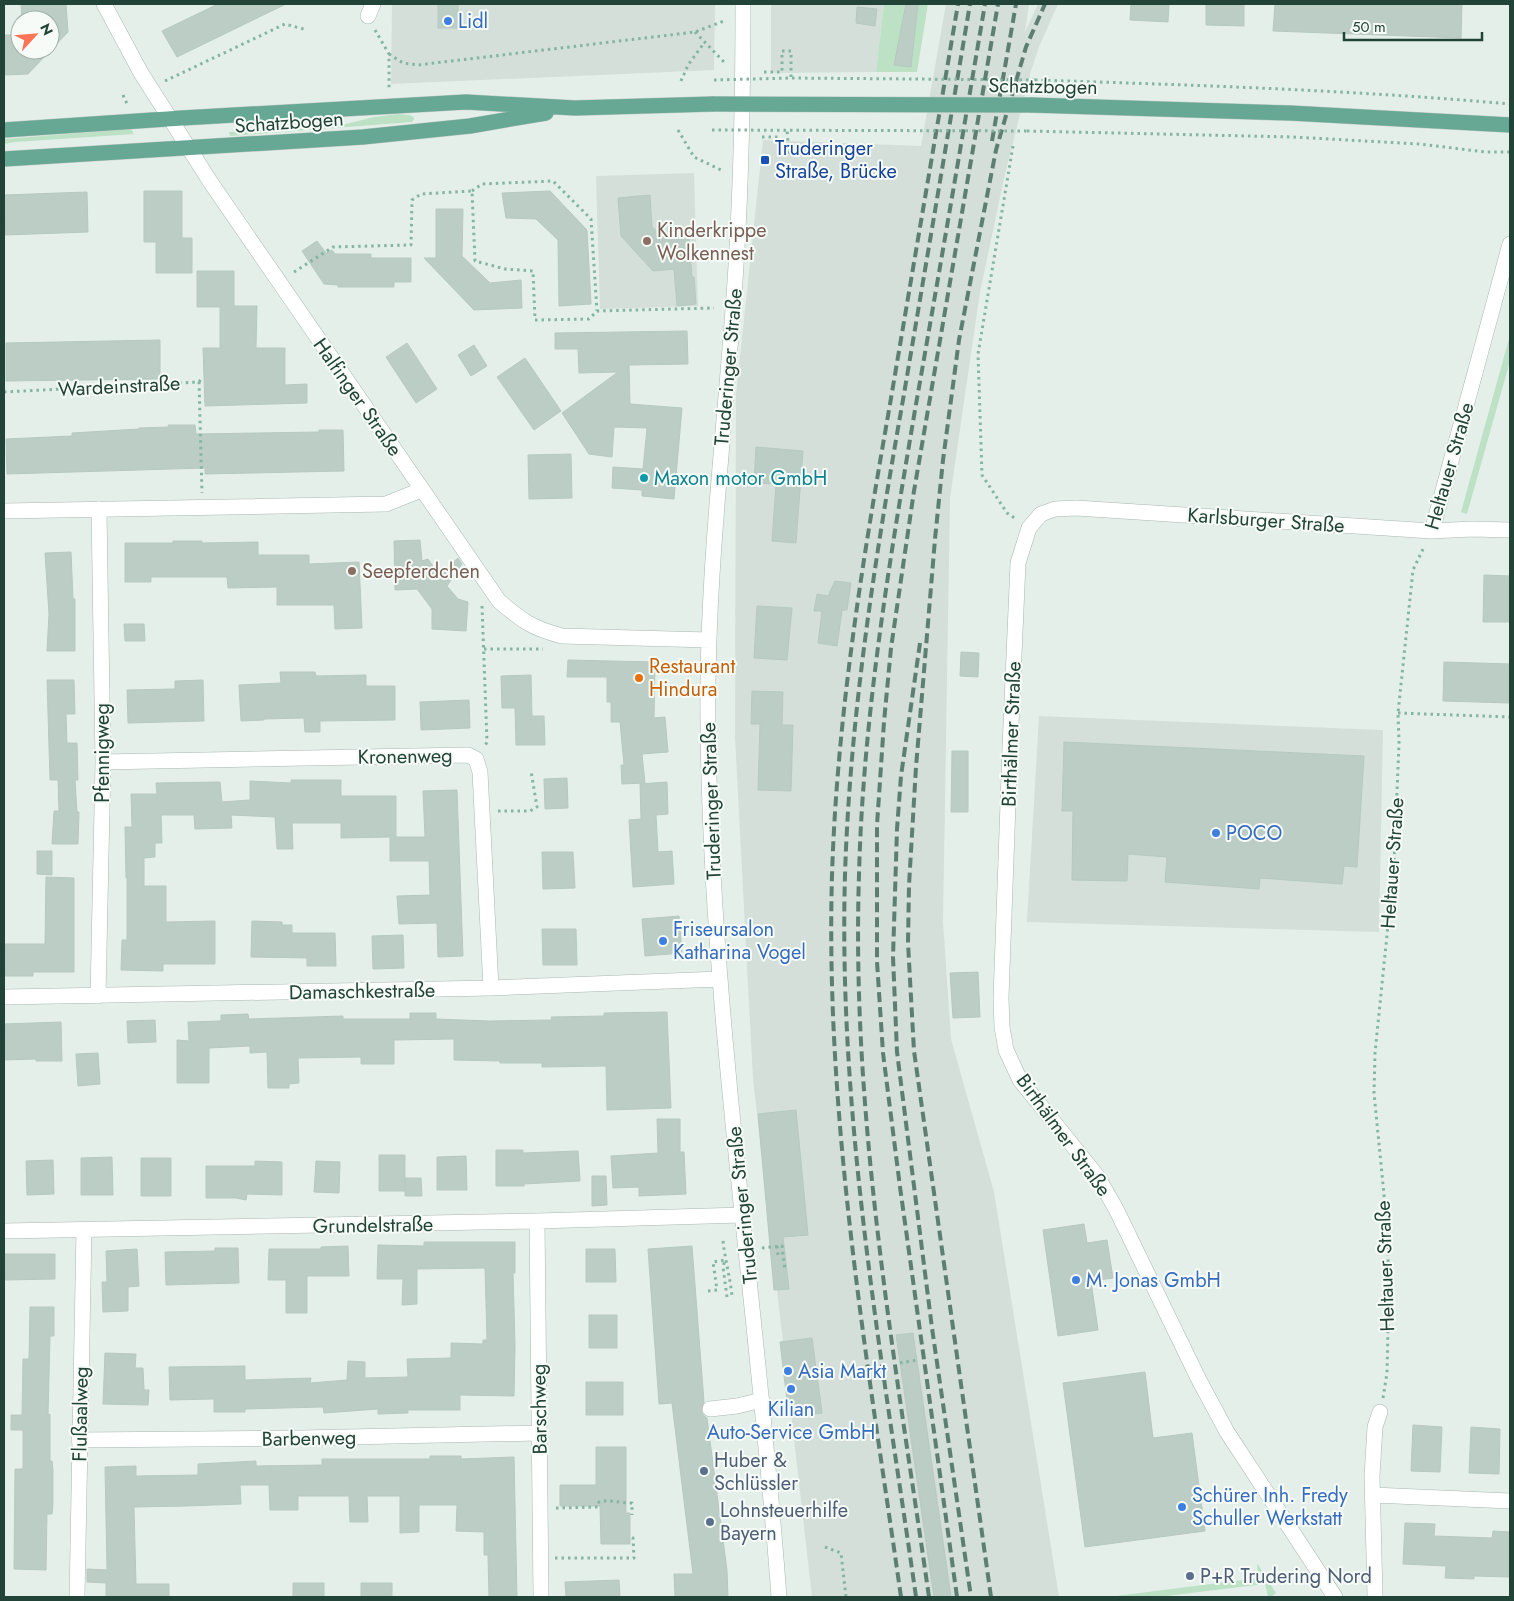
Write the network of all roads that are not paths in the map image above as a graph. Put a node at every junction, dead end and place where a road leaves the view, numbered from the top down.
1 (104, 4) edge
2 (743, 4) edge
3 (574, 108) junction
4 (171, 118) junction
5 (1510, 125) edge
6 (4, 130) edge
7 (189, 148) junction
8 (4, 159) edge
9 (1510, 244) edge
10 (421, 490) junction
11 (99, 509) junction
12 (4, 511) edge
13 (1029, 528) joint
14 (1510, 530) edge
15 (1432, 531) junction
16 (709, 640) junction
17 (103, 762) junction
18 (720, 979) junction
19 (491, 988) junction
20 (98, 996) junction
21 (4, 997) edge
22 (742, 1215) junction
23 (537, 1221) junction
24 (84, 1230) junction
25 (4, 1231) edge
26 (762, 1400) junction
27 (710, 1409) dead end
28 (1380, 1412) road end
29 (539, 1432) junction
30 (80, 1440) junction
31 (1373, 1495) junction
32 (1510, 1500) edge
33 (77, 1597) edge
34 (541, 1597) edge
35 (779, 1597) edge
36 (1335, 1597) edge
37 (1375, 1597) edge

1 - 4 street, Halfinger Straße
2 - 16 street, Truderinger Straße
3 - 4 main road, Schatzbogen
3 - 5 main road, Schatzbogen, bridge
3 - 7 main road, Schatzbogen
4 - 6 main road, Schatzbogen
4 - 7 street, Halfinger Straße
7 - 8 main road, Schatzbogen
7 - 10 street, Halfinger Straße
9 - 15 street, Heltauer Straße
10 - 11 street
10 - 16 street, Halfinger Straße
11 - 12 street
11 - 17 street, Pfennigweg
13 - 15 street, Karlsburger Straße
13 - 36 street, Birthälmer Straße
14 - 15 street, Karlsburger Straße
16 - 18 street, Truderinger Straße
17 - 19 street, Kronenweg
17 - 20 street, Pfennigweg
18 - 19 street, Damaschkestraße
18 - 22 street, Truderinger Straße
19 - 20 street, Damaschkestraße
20 - 21 street, Damaschkestraße
22 - 23 street, Grundelstraße
22 - 26 street, Truderinger Straße
23 - 24 street, Grundelstraße
23 - 29 street, Barschweg
24 - 25 street, Grundelstraße
24 - 30 street, Flußaalweg
26 - 27 street
26 - 35 street, Truderinger Straße
28 - 31 street
29 - 30 street, Barbenweg
29 - 34 street, Barschweg
30 - 33 street, Flußaalweg
31 - 32 street
31 - 37 street

